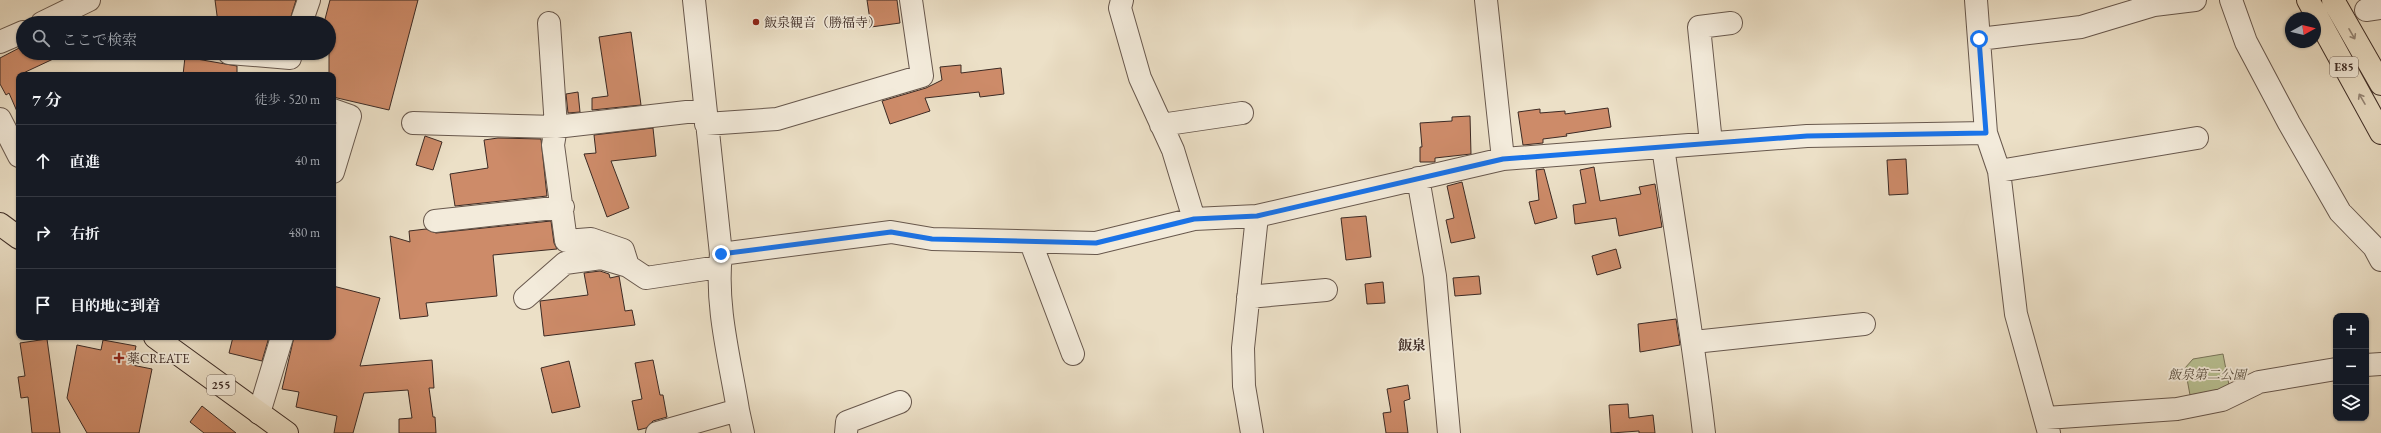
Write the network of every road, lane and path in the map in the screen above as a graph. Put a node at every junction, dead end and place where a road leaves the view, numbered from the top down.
1 (309, 0) edge
2 (694, 0) edge
3 (911, 0) edge
4 (1122, 0) edge
5 (1486, 0) edge
6 (1976, 0) edge
7 (2195, 0) edge
8 (2231, 0) edge
9 (2308, 0) edge
10 (2333, 0) edge
11 (73, 3) edge
12 (53, 16) edge
13 (303, 16) edge
14 (549, 23) dead end
15 (1731, 23) dead end
16 (16, 35) edge
17 (1979, 39) junction
18 (0, 42) edge
19 (276, 60) edge
20 (290, 62) edge
21 (2381, 84) edge
22 (336, 111) edge
23 (1242, 113) dead end
24 (705, 117) junction
25 (0, 119) edge
26 (413, 123) dead end
27 (1161, 125) junction
28 (556, 127) junction
29 (1986, 133) junction
30 (2381, 133) edge
31 (2198, 138) dead end
32 (1711, 143) junction
33 (1663, 147) junction
34 (16, 150) edge
35 (1503, 159) junction
36 (336, 162) edge
37 (1999, 171) junction
38 (1418, 178) junction
39 (563, 206) junction
40 (1257, 216) junction
41 (1194, 219) junction
42 (435, 220) dead end
43 (0, 224) edge
44 (16, 236) edge
45 (1031, 243) junction
46 (720, 260) junction
47 (2381, 260) edge
48 (628, 266) junction
49 (1326, 290) dead end
50 (1248, 297) junction
51 (525, 298) dead end
52 (1864, 324) dead end
53 (159, 340) edge
54 (281, 340) edge
55 (1694, 342) junction
56 (1073, 354) dead end
57 (2381, 364) edge
58 (2369, 366) edge
59 (2333, 370) edge
60 (900, 402) dead end
61 (738, 410) junction
62 (259, 413) junction
63 (2048, 426) edge
64 (287, 433) edge
65 (657, 433) edge
66 (742, 433) edge
67 (846, 433) edge
68 (1252, 433) edge
69 (1449, 433) edge
70 (1704, 433) edge

1 - 13 street
2 - 24 street
3 - 24 street
4 - 27 street
5 - 35 street
6 - 17 street
7 - 17 street
8 - 47 street
30 -> 9 highway, E85
10 -> 21 highway, E85
11 - 12 street
14 - 28 street
15 - 32 street
16 - 18 street
17 - 29 street
19 - 20 street
22 - 36 street
23 - 27 street
24 - 28 street
24 - 46 street
25 - 34 street
26 - 28 street
27 - 41 street
28 - 39 street
29 - 32 street
29 - 37 street
31 - 37 street
32 - 33 street
33 - 35 street
33 - 55 street
35 - 38 street
37 - 63 street
38 - 40 street
38 - 69 street
39 - 42 street
39 - 48 street
40 - 41 street
40 - 50 street
41 - 45 street
43 - 44 highway
45 - 46 street
45 - 56 street
46 - 48 street
46 - 61 street
48 - 51 street
49 - 50 street
50 - 68 street
52 - 55 street
53 - 62 highway, 255
54 - 62 street
55 - 70 street
57 - 58 street
59 - 63 street
60 - 67 street
61 - 65 street
61 - 66 street
62 - 64 highway, 255

